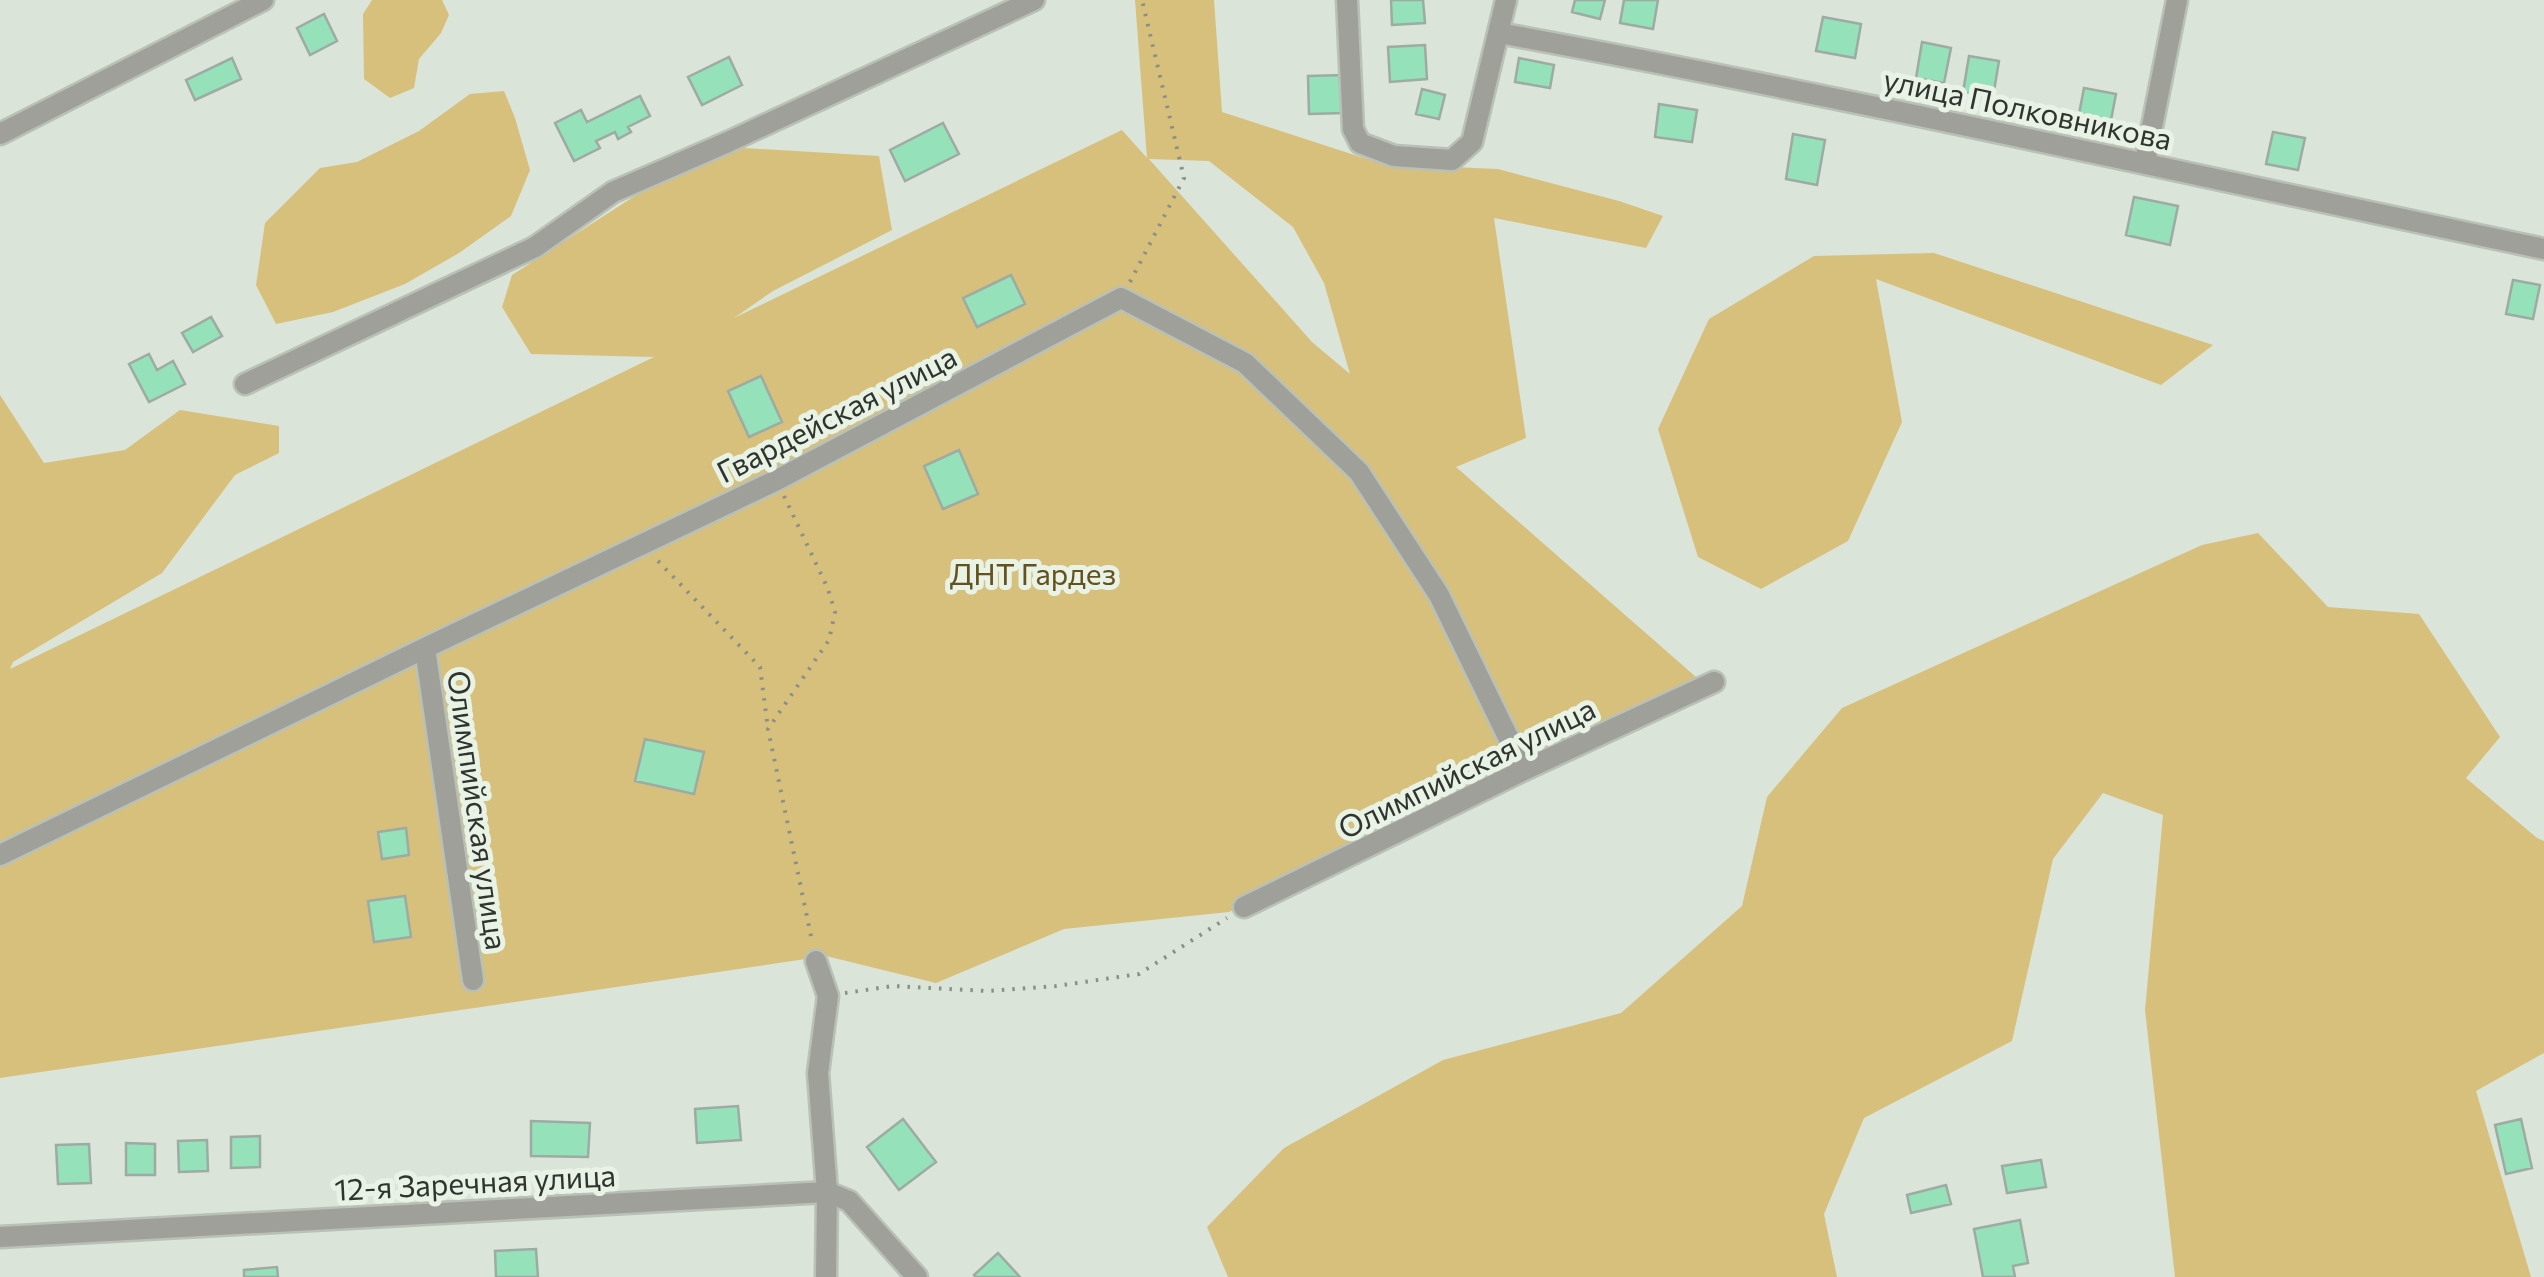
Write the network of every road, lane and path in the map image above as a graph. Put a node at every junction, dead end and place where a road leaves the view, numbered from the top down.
1 (263, 0) edge
2 (1034, 0) edge
3 (1142, 0) edge
4 (1346, 0) edge
5 (1506, 0) edge
6 (2177, 0) edge
7 (1499, 33) junction
8 (0, 134) edge
9 (2144, 162) junction
10 (2544, 248) edge
11 (1121, 298) junction
12 (245, 384) dead end
13 (776, 480) junction
14 (642, 544) junction
15 (425, 648) junction
16 (1714, 682) dead end
17 (768, 729) junction
18 (1524, 770) junction
19 (0, 855) edge
20 (1244, 907) joint
21 (816, 960) joint
22 (472, 980) dead end
23 (828, 996) junction
24 (827, 1192) junction
25 (0, 1237) edge
26 (826, 1277) edge
27 (916, 1277) edge

1 - 8 street
2 - 12 street
3 - 11 path
4 - 7 street
5 - 7 street
6 - 9 street
7 - 9 street, улица Полковникова
9 - 10 street, улица Полковникова
11 - 13 street, Гвардейская улица
11 - 18 street
13 - 14 street, Гвардейская улица
13 - 17 path
14 - 15 street, Гвардейская улица
14 - 17 path
15 - 19 street, Гвардейская улица
15 - 22 street, Олимпийская улица
16 - 18 street, Олимпийская улица
17 - 21 path
18 - 20 street, Олимпийская улица
20 - 23 path
21 - 23 street
23 - 24 street
24 - 25 street, 12-я Заречная улица
24 - 26 street
24 - 27 street

